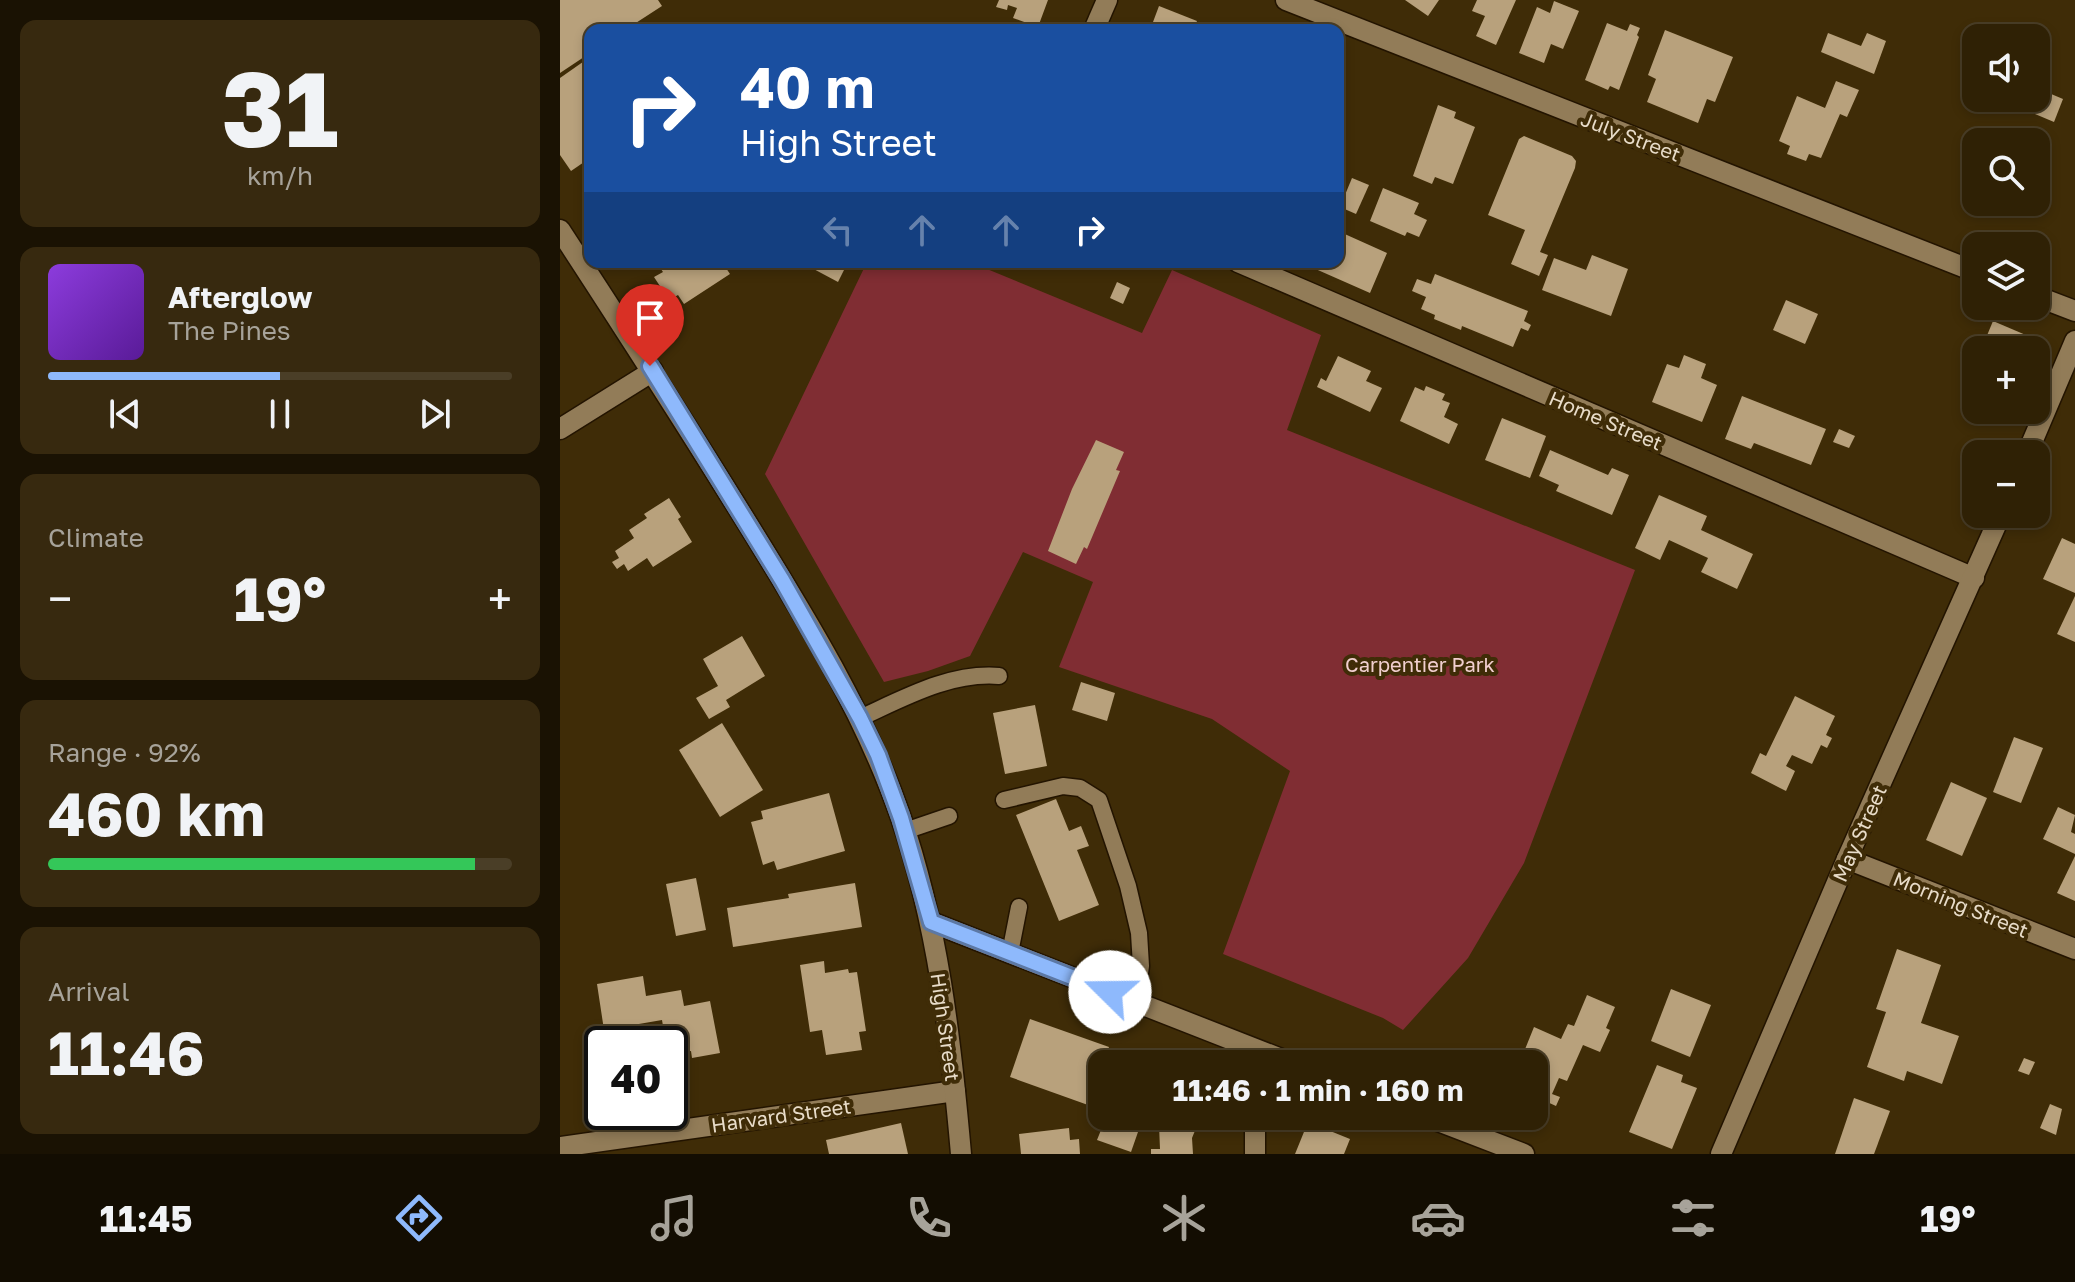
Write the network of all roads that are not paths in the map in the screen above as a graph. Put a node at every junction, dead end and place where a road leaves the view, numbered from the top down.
1 (1107, 0) edge
2 (1286, 0) edge
3 (1097, 24) edge
4 (560, 230) edge
5 (584, 266) edge
6 (1962, 266) edge
7 (585, 268) edge
8 (1252, 268) edge
9 (2050, 301) edge
10 (2075, 311) edge
11 (2075, 341) edge
12 (653, 371) junction
13 (560, 429) edge
14 (2033, 440) edge
15 (1995, 528) edge
16 (1974, 578) junction
17 (999, 676) dead end
18 (860, 718) junction
19 (1004, 800) dead end
20 (949, 816) dead end
21 (905, 831) junction
22 (1847, 859) junction
23 (1019, 907) dead end
24 (931, 922) junction
25 (2075, 949) edge
26 (1010, 953) junction
27 (1136, 1002) junction
28 (1243, 1050) edge
29 (955, 1091) junction
30 (1255, 1130) edge
31 (1461, 1130) edge
32 (560, 1147) edge
33 (961, 1154) edge
34 (1255, 1154) edge
35 (1524, 1154) edge
36 (1721, 1154) edge

1 - 3 street
2 - 6 street, July Street
4 - 5 street, High Street
7 - 12 street, High Street
8 - 16 street, Home Street
9 - 10 street
11 - 14 street
12 - 13 street
12 - 18 street, High Street
15 - 16 street, May Street
16 - 22 street, May Street
17 - 18 lane
18 - 21 street, High Street
19 - 27 lane
20 - 21 lane
21 - 24 street, High Street
22 - 25 street, Morning Street
22 - 36 street, May Street
23 - 26 lane
24 - 26 street
24 - 29 street, High Street
26 - 27 street
27 - 28 street
29 - 32 street, Harvard Street
29 - 33 street, High Street
30 - 34 street
31 - 35 street

